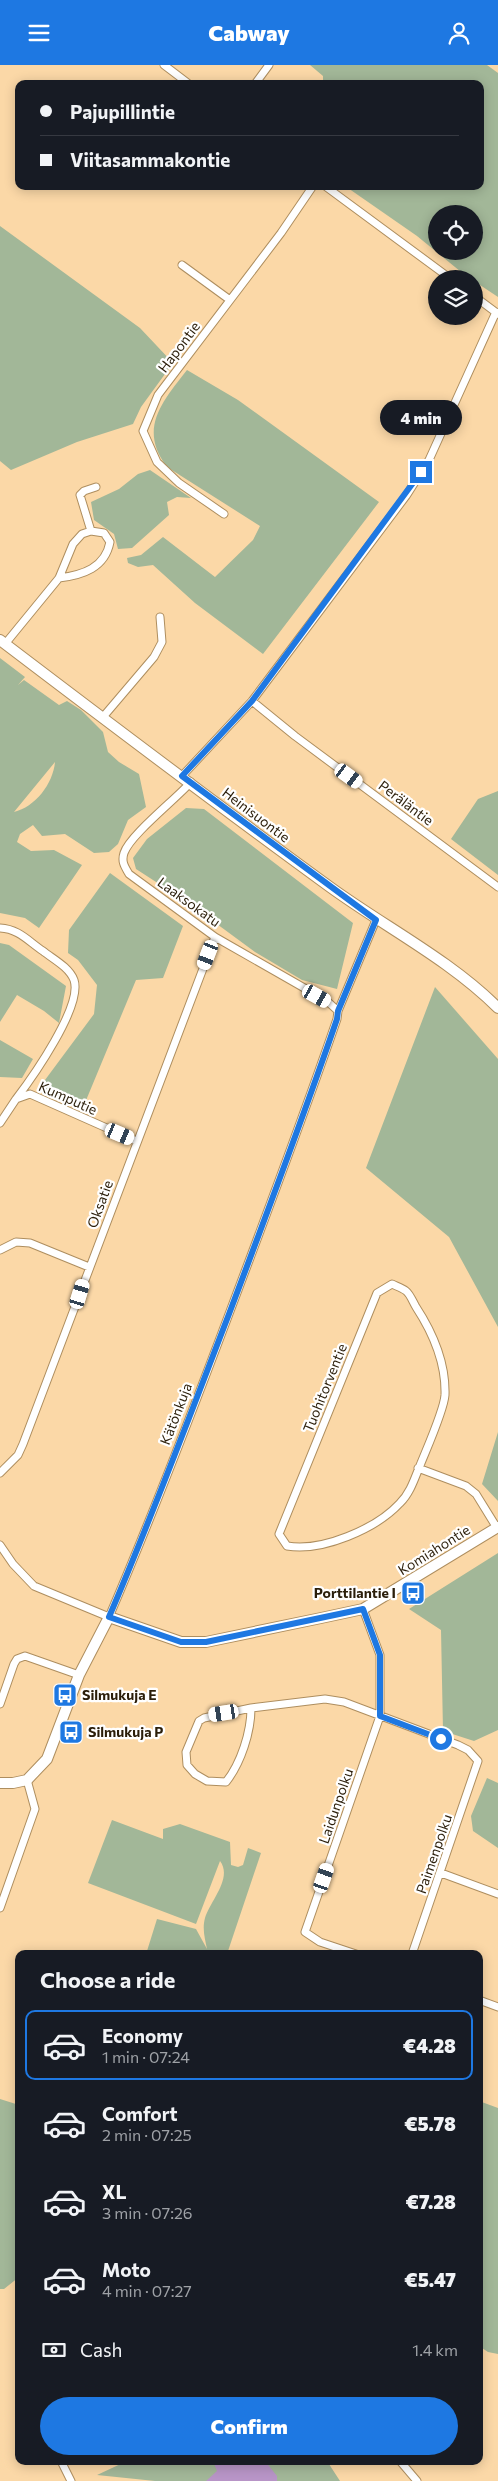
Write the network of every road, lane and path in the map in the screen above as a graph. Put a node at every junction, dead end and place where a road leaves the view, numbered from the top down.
1 (164, 65) edge
2 (269, 65) edge
3 (185, 80) edge
4 (258, 80) edge
5 (310, 190) edge
6 (331, 190) edge
7 (182, 265) dead end
8 (439, 270) edge
9 (230, 300) junction
10 (483, 303) edge
11 (497, 313) edge
12 (96, 487) dead end
13 (224, 514) dead end
14 (90, 531) junction
15 (59, 578) junction
16 (160, 617) dead end
17 (2, 642) edge
18 (252, 701) junction
19 (103, 717) junction
20 (182, 776) junction
21 (191, 783) junction
22 (498, 887) edge
23 (376, 920) junction
24 (0, 928) edge
25 (215, 937) junction
26 (498, 1009) edge
27 (338, 1011) junction
28 (16, 1099) junction
29 (0, 1123) edge
30 (136, 1141) junction
31 (0, 1250) edge
32 (88, 1267) junction
33 (418, 1468) junction
34 (0, 1473) edge
35 (497, 1527) edge
36 (0, 1545) edge
37 (363, 1609) junction
38 (109, 1617) junction
39 (79, 1675) junction
40 (0, 1704) edge
41 (251, 1709) junction
42 (380, 1716) junction
43 (27, 1780) junction
44 (0, 1783) edge
45 (441, 1873) junction
46 (498, 1894) edge
47 (0, 1908) edge
48 (344, 1950) edge
49 (413, 1950) edge
50 (483, 2001) edge
51 (498, 2007) edge
52 (63, 2465) edge
53 (403, 2465) edge
54 (70, 2481) edge
55 (417, 2481) edge

1 - 3 street
2 - 4 street
5 - 9 street, Hapontie
6 - 8 street
7 - 9 street
9 - 13 street, Hapontie
10 - 11 street
11 - 18 street
12 - 14 street
14 - 15 street
14 - 15 street
15 - 17 street
16 - 19 street
17 - 19 street, Heinisuontie
18 - 20 street
18 - 22 street, Peräläntie
19 - 20 street, Heinisuontie
20 - 21 street, Heinisuontie
21 - 23 street, Heinisuontie
21 - 25 street, Laaksokatu
23 - 26 street, Heinisuontie
23 - 27 street, Kätönkuja
24 - 28 street
25 - 27 street, Laaksokatu
25 - 30 street, Oksatie
27 - 38 street, Kätönkuja
28 - 29 street
28 - 30 street, Kumputie
30 - 32 street, Oksatie
31 - 32 street
32 - 34 street, Oksatie
33 - 33 street, Tuohitorventie
33 - 35 street
35 - 37 street, Komiahontie
36 - 38 street, Komiahontie
37 - 38 street, Komiahontie
37 - 42 street, Laidunpolku
38 - 39 street, Kätönkuja
39 - 40 street
39 - 43 street, Kätönkuja
41 - 41 street
41 - 42 street
42 - 45 street, Paimenpolku
42 - 48 street, Laidunpolku
43 - 44 street
43 - 47 street
45 - 46 street
45 - 49 street, Paimenpolku
50 - 51 street
52 - 54 street
53 - 55 street

